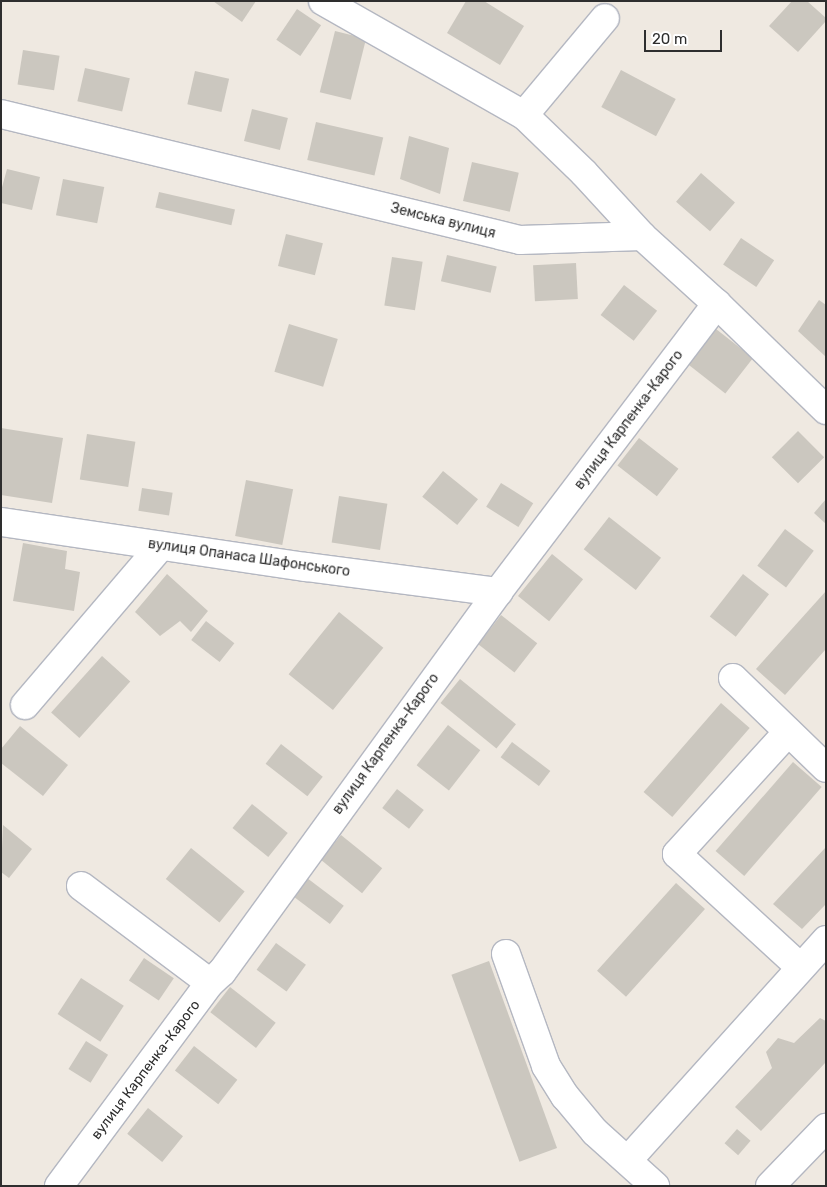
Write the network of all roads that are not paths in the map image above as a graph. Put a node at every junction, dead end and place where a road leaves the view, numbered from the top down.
1 (323, 1) edge
2 (605, 18) dead end
3 (1, 114) edge
4 (524, 115) junction
5 (642, 236) junction
6 (717, 304) junction
7 (826, 410) edge
8 (1, 522) edge
9 (161, 546) junction
10 (498, 592) junction
11 (733, 678) dead end
12 (25, 704) dead end
13 (788, 732) junction
14 (826, 768) edge
15 (81, 886) dead end
16 (826, 940) edge
17 (506, 954) dead end
18 (800, 967) junction
19 (210, 983) junction
20 (826, 1128) edge
21 (628, 1160) junction
22 (59, 1186) edge
23 (655, 1186) edge
24 (770, 1186) edge

1 - 4 street
2 - 4 street
3 - 5 street, Земська вулиця
4 - 5 street
5 - 6 street
6 - 7 street
6 - 10 street, вулиця Карпенка-Карого
8 - 9 street, вулиця Опанаса Шафонського
9 - 10 street, вулиця Опанаса Шафонського
9 - 12 street
10 - 19 street, вулиця Карпенка-Карого
11 - 13 street
13 - 14 street
13 - 18 street
15 - 19 street
16 - 18 street
17 - 21 street
18 - 21 street
19 - 22 street, вулиця Карпенка-Карого
20 - 24 street
21 - 23 street

